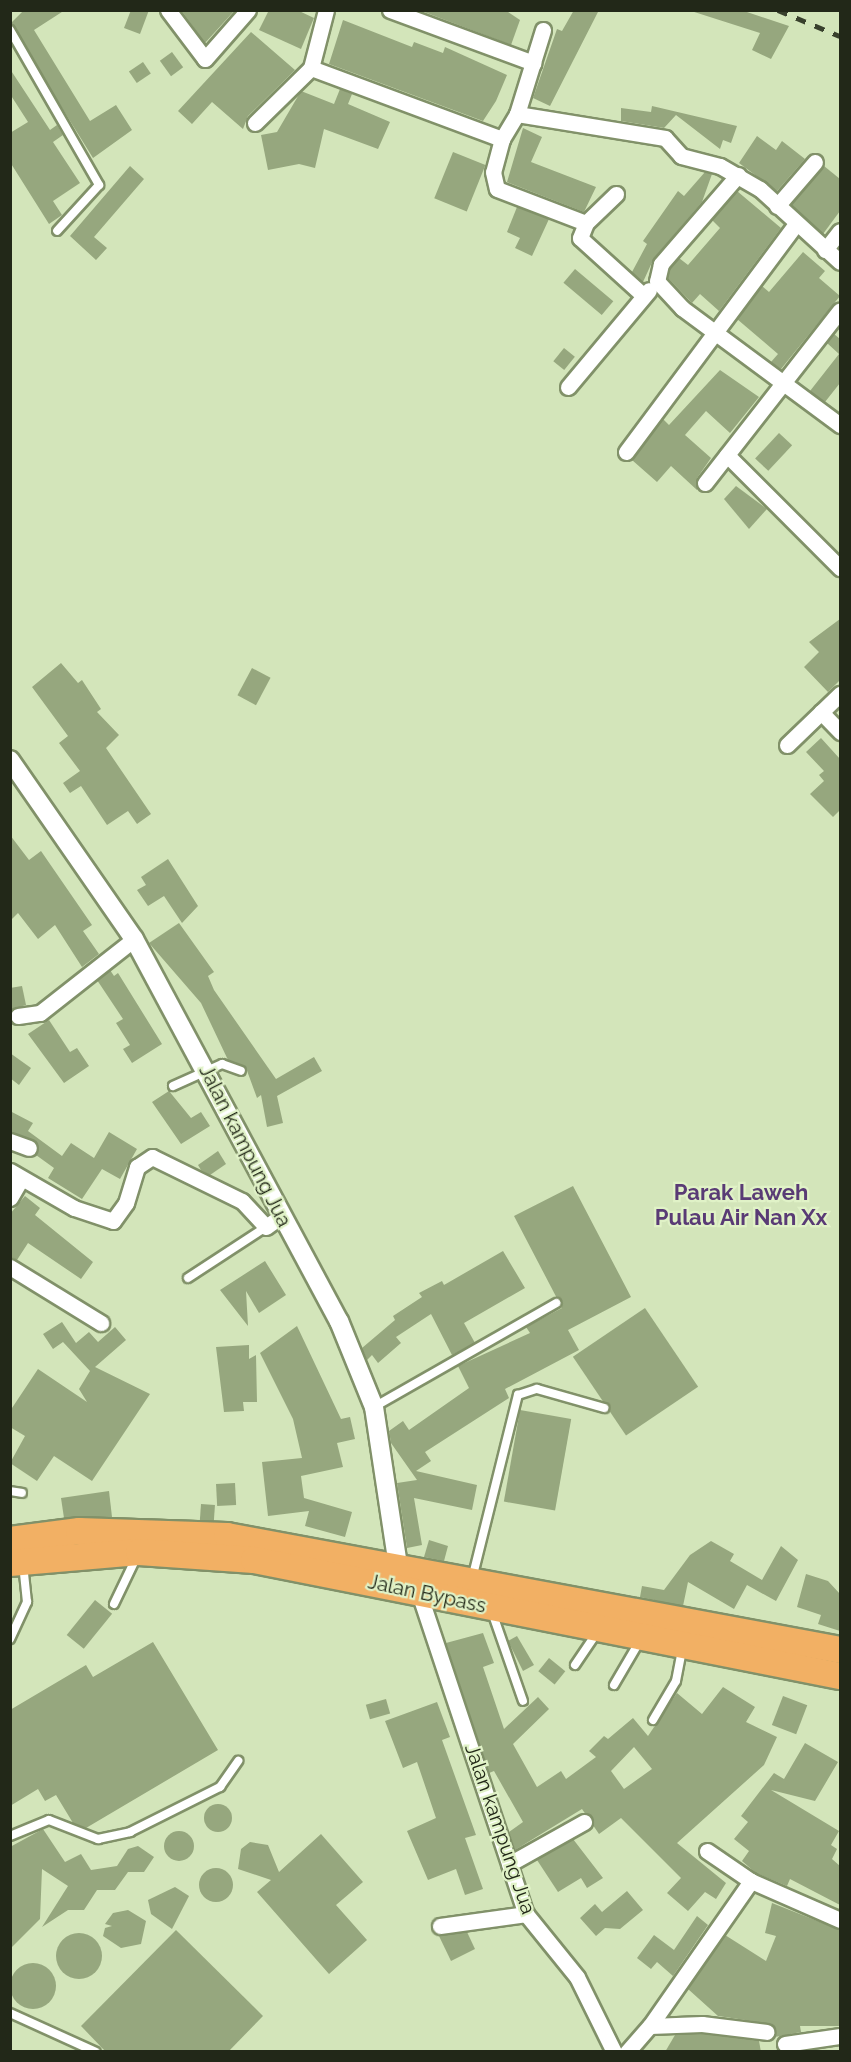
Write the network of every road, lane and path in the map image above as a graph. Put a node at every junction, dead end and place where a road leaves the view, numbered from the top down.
1 (168, 10) edge
2 (248, 10) edge
3 (326, 10) edge
4 (390, 10) edge
5 (10, 30) edge
6 (543, 30) dead end
7 (533, 63) junction
8 (311, 68) junction
9 (517, 114) junction
10 (255, 123) dead end
11 (502, 139) junction
12 (815, 162) dead end
13 (738, 175) junction
14 (616, 194) dead end
15 (777, 206) junction
16 (586, 224) junction
17 (795, 225) junction
18 (57, 231) dead end
19 (840, 231) edge
20 (825, 250) junction
21 (840, 262) edge
22 (657, 281) junction
23 (644, 296) junction
24 (840, 310) edge
25 (715, 331) junction
26 (785, 380) junction
27 (568, 387) dead end
28 (840, 425) edge
29 (626, 452) dead end
30 (727, 455) junction
31 (705, 483) dead end
32 (840, 568) edge
33 (840, 693) edge
34 (821, 712) junction
35 (840, 732) edge
36 (787, 745) dead end
37 (10, 760) edge
38 (134, 939) junction
39 (18, 1016) dead end
40 (206, 1068) junction
41 (240, 1071) dead end
42 (173, 1086) dead end
43 (10, 1141) edge
44 (29, 1148) dead end
45 (16, 1175) edge
46 (10, 1198) edge
47 (273, 1222) junction
48 (10, 1267) edge
49 (188, 1278) dead end
50 (556, 1304) dead end
51 (101, 1323) dead end
52 (374, 1407) junction
53 (604, 1408) dead end
54 (10, 1491) edge
55 (22, 1493) dead end
56 (139, 1552) junction
57 (14, 1555) edge
58 (398, 1565) junction
59 (472, 1580) junction
60 (418, 1590) junction
61 (114, 1604) dead end
62 (490, 1608) junction
63 (600, 1627) junction
64 (643, 1635) junction
65 (10, 1639) edge
66 (684, 1643) junction
67 (840, 1650) edge
68 (576, 1665) dead end
69 (840, 1676) edge
70 (614, 1685) dead end
71 (523, 1701) dead end
72 (652, 1720) dead end
73 (238, 1761) dead end
74 (584, 1822) dead end
75 (10, 1836) edge
76 (707, 1851) dead end
77 (509, 1864) junction
78 (752, 1881) junction
79 (526, 1914) junction
80 (840, 1920) edge
81 (440, 1926) dead end
82 (10, 2013) edge
83 (650, 2026) junction
84 (767, 2032) dead end
85 (840, 2036) edge
86 (785, 2044) dead end
87 (96, 2052) edge
88 (614, 2052) edge
89 (627, 2052) edge

1 - 2 street
3 - 8 street
4 - 7 street
5 - 18 lane
6 - 7 street
7 - 9 street
8 - 10 street
8 - 11 street
9 - 11 street
9 - 13 street
11 - 16 street
12 - 15 street
13 - 15 street
13 - 22 street
14 - 16 street
15 - 17 street
16 - 23 street
17 - 20 street
17 - 25 street
19 - 20 street
20 - 21 street
22 - 23 street
22 - 25 street
23 - 27 street
24 - 26 street
25 - 26 street
25 - 29 street
26 - 28 street
26 - 30 street
30 - 31 street
30 - 32 street
33 - 34 street
34 - 35 street
34 - 36 street
37 - 38 street, Jalan kampung Jua
38 - 39 street
38 - 40 street, Jalan kampung Jua
40 - 41 lane
40 - 42 lane
40 - 47 street, Jalan kampung Jua
43 - 44 street
45 - 46 street
45 - 47 street
47 - 49 lane
47 - 52 street, Jalan kampung Jua
48 - 51 street
50 - 52 lane
52 - 58 street, Jalan kampung Jua
53 - 59 lane
54 - 55 lane
56 - 57 highway, Jalan Bypass
56 - 60 highway, Jalan Bypass
56 - 61 lane
57 - 58 highway, Jalan Bypass
57 - 65 lane
58 - 59 highway, Jalan Bypass
59 - 67 highway, Jalan Bypass
60 - 62 highway, Jalan Bypass
60 - 77 street, Jalan kampung Jua
62 - 63 highway, Jalan Bypass
62 - 71 lane
63 - 64 highway, Jalan Bypass
63 - 68 lane
64 - 66 highway, Jalan Bypass
64 - 70 lane
66 - 69 highway, Jalan Bypass
66 - 72 lane
73 - 75 lane
74 - 77 street
76 - 78 street
77 - 79 street, Jalan kampung Jua
78 - 80 street
78 - 83 street
79 - 81 street
79 - 88 street, Jalan kampung Jua
82 - 87 lane
83 - 84 street
83 - 89 street
85 - 86 street

